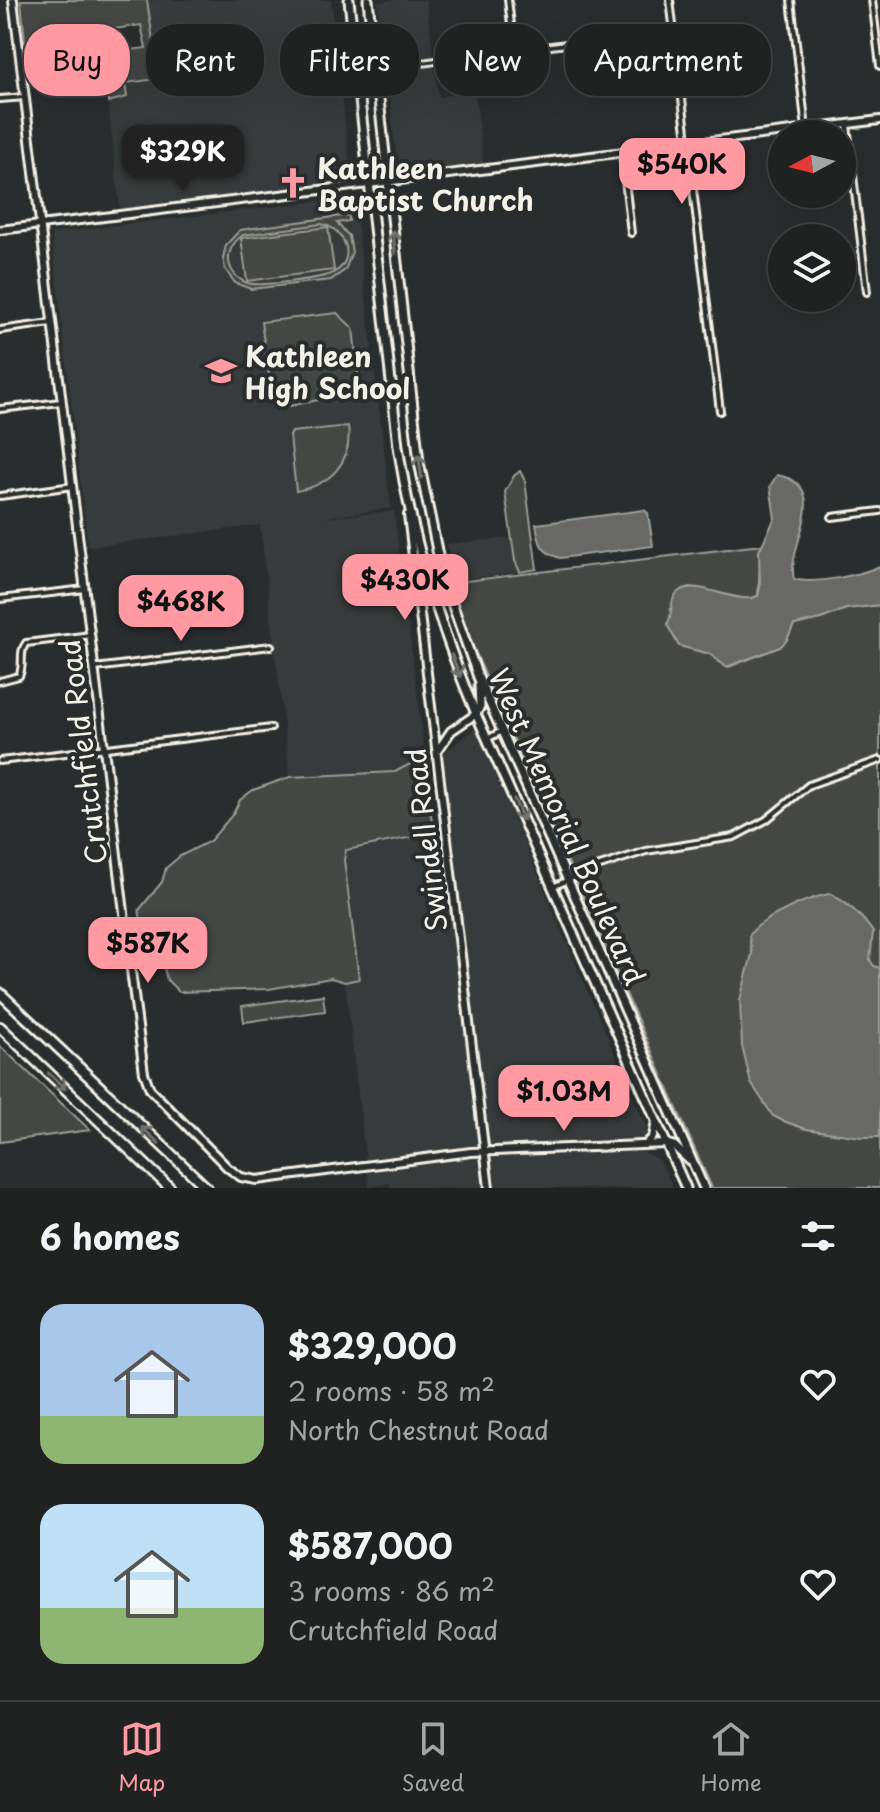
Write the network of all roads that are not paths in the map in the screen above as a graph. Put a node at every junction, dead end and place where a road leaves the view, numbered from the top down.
1 (13, 0) edge
2 (349, 0) edge
3 (368, 0) edge
4 (508, 0) edge
5 (670, 0) edge
6 (791, 0) edge
7 (872, 0) edge
8 (370, 24) edge
9 (511, 24) edge
10 (673, 24) edge
11 (880, 66) edge
12 (378, 96) edge
13 (682, 96) edge
14 (25, 97) junction
15 (0, 99) edge
16 (805, 120) edge
17 (880, 120) edge
18 (856, 124) edge
19 (768, 135) edge
20 (688, 145) junction
21 (622, 153) junction
22 (387, 183) junction
23 (369, 185) junction
24 (856, 200) edge
25 (41, 226) junction
26 (0, 230) edge
27 (631, 233) dead end
28 (867, 292) dead end
29 (54, 323) junction
30 (0, 330) edge
31 (63, 402) junction
32 (0, 409) edge
33 (720, 411) dead end
34 (73, 486) junction
35 (405, 487) junction
36 (0, 496) edge
37 (880, 511) edge
38 (832, 517) dead end
39 (85, 589) junction
40 (0, 599) edge
41 (91, 635) junction
42 (271, 646) dead end
43 (95, 668) junction
44 (478, 677) junction
45 (0, 681) edge
46 (476, 714) junction
47 (434, 727) junction
48 (271, 728) dead end
49 (451, 731) junction
50 (502, 731) junction
51 (487, 739) junction
52 (104, 749) junction
53 (437, 754) junction
54 (880, 760) edge
55 (0, 761) edge
56 (568, 881) junction
57 (553, 887) junction
58 (0, 993) edge
59 (0, 1027) edge
60 (673, 1119) junction
61 (656, 1121) junction
62 (667, 1144) junction
63 (645, 1145) junction
64 (485, 1151) junction
65 (693, 1164) junction
66 (170, 1188) edge
67 (207, 1188) edge
68 (489, 1188) edge
69 (686, 1188) edge
70 (704, 1188) edge

1 - 14 street, Crutchfield Road
2 - 23 main road, West Memorial Boulevard
3 - 8 main road, West Memorial Boulevard
4 - 9 street
5 - 10 street
6 - 16 street
7 - 11 street
12 - 22 main road, West Memorial Boulevard
13 - 20 street
14 - 15 street
14 - 25 street, Crutchfield Road
17 - 18 street
19 - 20 street
20 - 21 street
20 - 33 street
21 - 22 street
21 - 27 street
22 - 23 street
44 -> 22 main road, West Memorial Boulevard
23 - 25 street
23 - 35 main road, West Memorial Boulevard
24 - 28 street
25 - 26 street
25 - 29 street, Crutchfield Road
29 - 30 street
29 - 31 street, Crutchfield Road
31 - 32 street
31 - 34 street, Crutchfield Road
34 - 36 street
34 - 39 street, Crutchfield Road
35 -> 46 main road, West Memorial Boulevard
35 - 47 street, Swindell Road
37 - 38 street
39 - 40 street
39 - 41 street, Crutchfield Road
41 - 43 street, Crutchfield Road
41 - 45 street
42 - 43 street
43 - 52 street, Crutchfield Road
44 - 46 main road
44 - 50 main road, West Memorial Boulevard
46 - 49 street
46 - 51 main road, West Memorial Boulevard
47 - 49 street
47 - 53 street, Swindell Road
48 - 52 street
49 - 53 street
50 - 51 street
50 - 56 main road, West Memorial Boulevard
51 -> 57 main road, West Memorial Boulevard
52 - 55 street
52 - 64 street, Crutchfield Road
53 - 64 street, Swindell Road
54 - 56 street
56 - 57 street
56 - 60 main road, West Memorial Boulevard
57 - 61 main road, West Memorial Boulevard
67 -> 58 highway
59 -> 66 highway
60 - 62 main road
60 - 65 main road, West Memorial Boulevard
61 - 62 main road, West Memorial Boulevard
61 - 63 street
62 - 63 street, Crutchfield Road
62 - 65 main road
62 - 69 main road, West Memorial Boulevard
63 - 64 street, Crutchfield Road
64 - 68 street, Swindell Road
65 - 70 main road, West Memorial Boulevard

